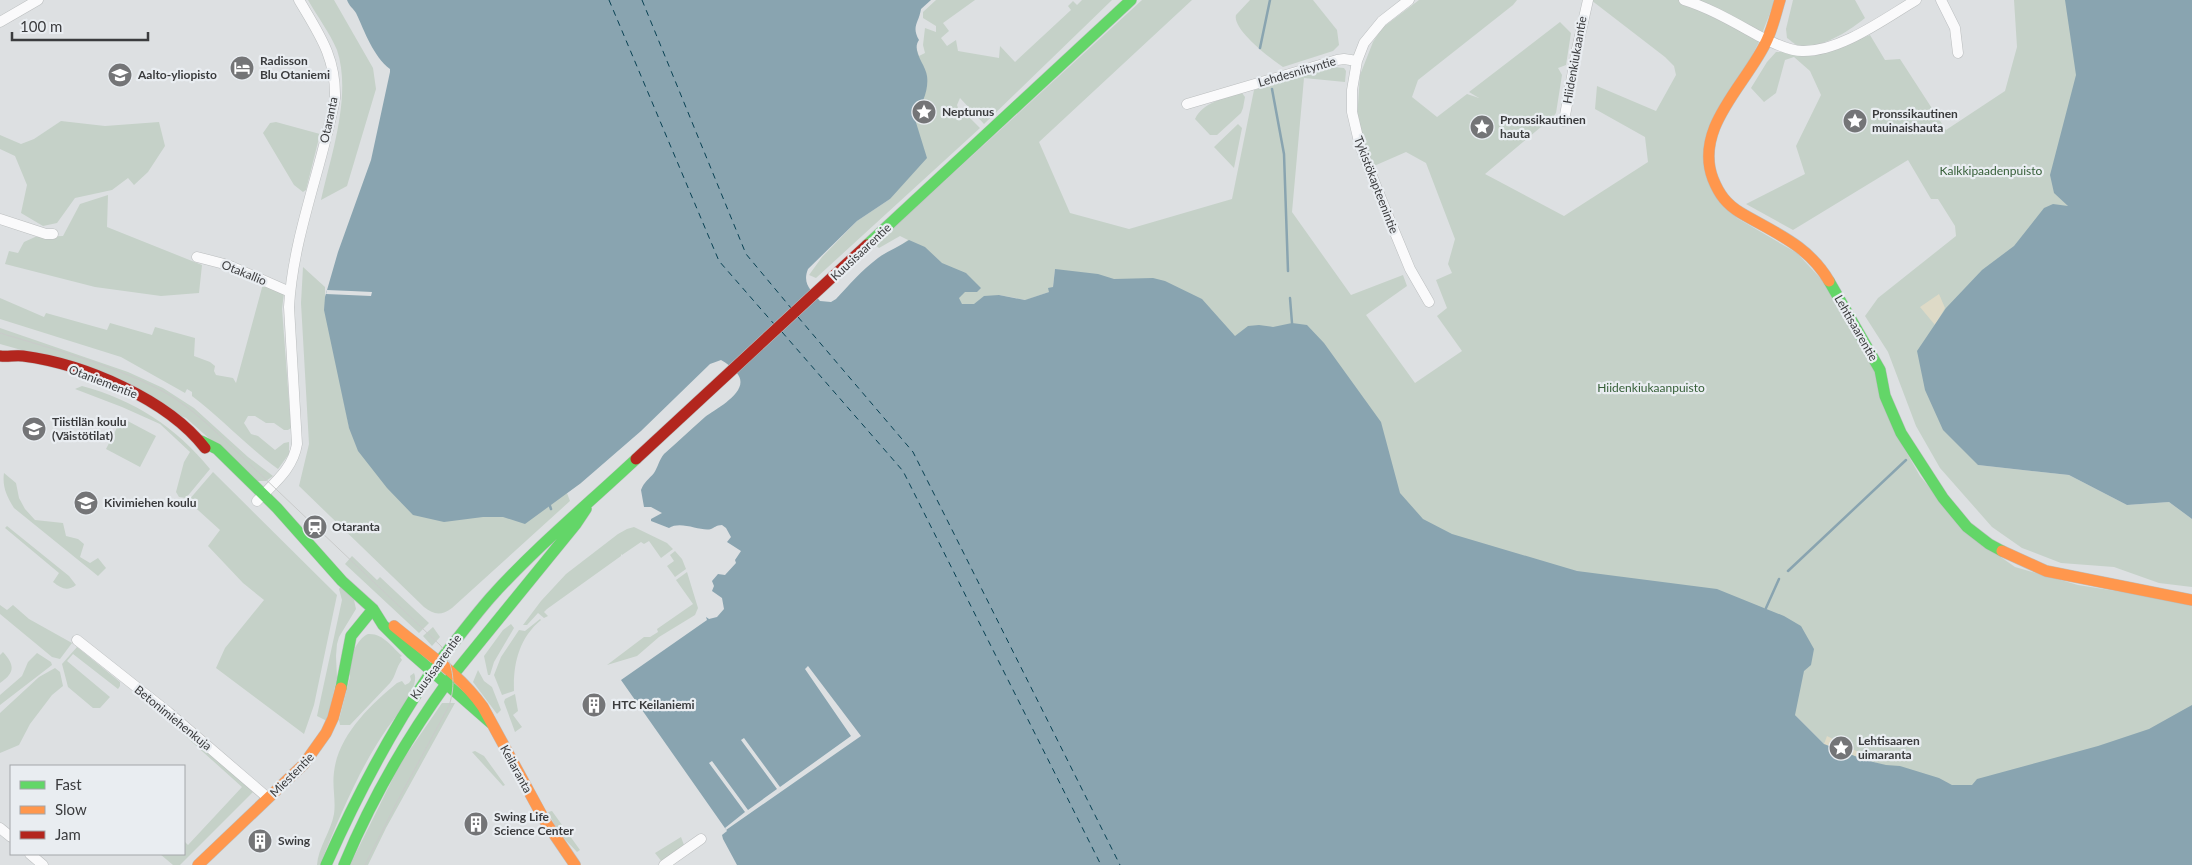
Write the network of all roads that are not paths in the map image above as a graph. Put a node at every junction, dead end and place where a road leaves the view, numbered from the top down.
1 (38, 0) edge
2 (299, 0) edge
3 (1131, 0) edge
4 (1409, 0) edge
5 (1588, 0) edge
6 (1684, 0) edge
7 (1780, 0) edge
8 (1916, 0) edge
9 (1941, 0) edge
10 (0, 22) edge
11 (1767, 40) junction
12 (1958, 53) dead end
13 (1357, 61) junction
14 (1187, 104) dead end
15 (1564, 121) dead end
16 (0, 219) edge
17 (53, 234) dead end
18 (197, 257) dead end
19 (290, 292) junction
20 (1429, 302) dead end
21 (0, 347) edge
22 (0, 356) edge
23 (21, 356) junction
24 (260, 498) junction
25 (590, 502) junction
26 (2192, 600) edge
27 (376, 613) junction
28 (77, 640) dead end
29 (439, 661) junction
30 (431, 672) junction
31 (454, 674) junction
32 (446, 684) junction
33 (491, 723) junction
34 (268, 798) junction
35 (0, 828) edge
36 (10, 836) edge
37 (701, 839) dead end
38 (31, 855) edge
39 (43, 865) edge
40 (198, 865) edge
41 (326, 865) edge
42 (344, 865) edge
43 (575, 865) edge
44 (664, 865) edge

1 - 10 street
2 - 19 street, Otaranta
3 - 25 main road, Kuusisaarentie
4 - 13 street
5 - 15 street, Hiidenkiukaantie
6 - 11 street
7 - 11 main road, Lehtisaarentie
8 - 11 street
9 - 12 street
11 - 26 main road, Lehtisaarentie
13 - 14 street, Lehdesniityntie
13 - 20 street, Tykistökapteenintie
16 - 17 street
18 - 19 street, Otakallio
19 - 24 street, Otaranta
21 - 23 main road, Otaniementie
22 - 23 main road, Otaniementie
23 - 24 main road, Otaniementie
24 - 27 main road, Otaniementie
25 - 29 main road, Kuusisaarentie
25 - 31 main road, Kuusisaarentie
27 - 29 main road, Otaniementie
27 - 30 main road, Otaniementie
27 - 34 main road, Miestentie
28 - 34 street, Betonimiehenkuja
29 - 30 main road, Kuusisaarentie
29 - 31 main road, Otaniementie
30 - 32 main road, Otaniementie
30 - 41 main road, Kuusisaarentie
31 - 32 main road, Kuusisaarentie
31 - 33 main road, Keilaranta
32 - 33 main road, Keilaranta
32 - 42 main road, Kuusisaarentie
33 - 43 main road, Keilaranta
34 - 40 main road, Miestentie
35 - 36 street
37 - 44 street
38 - 39 street

